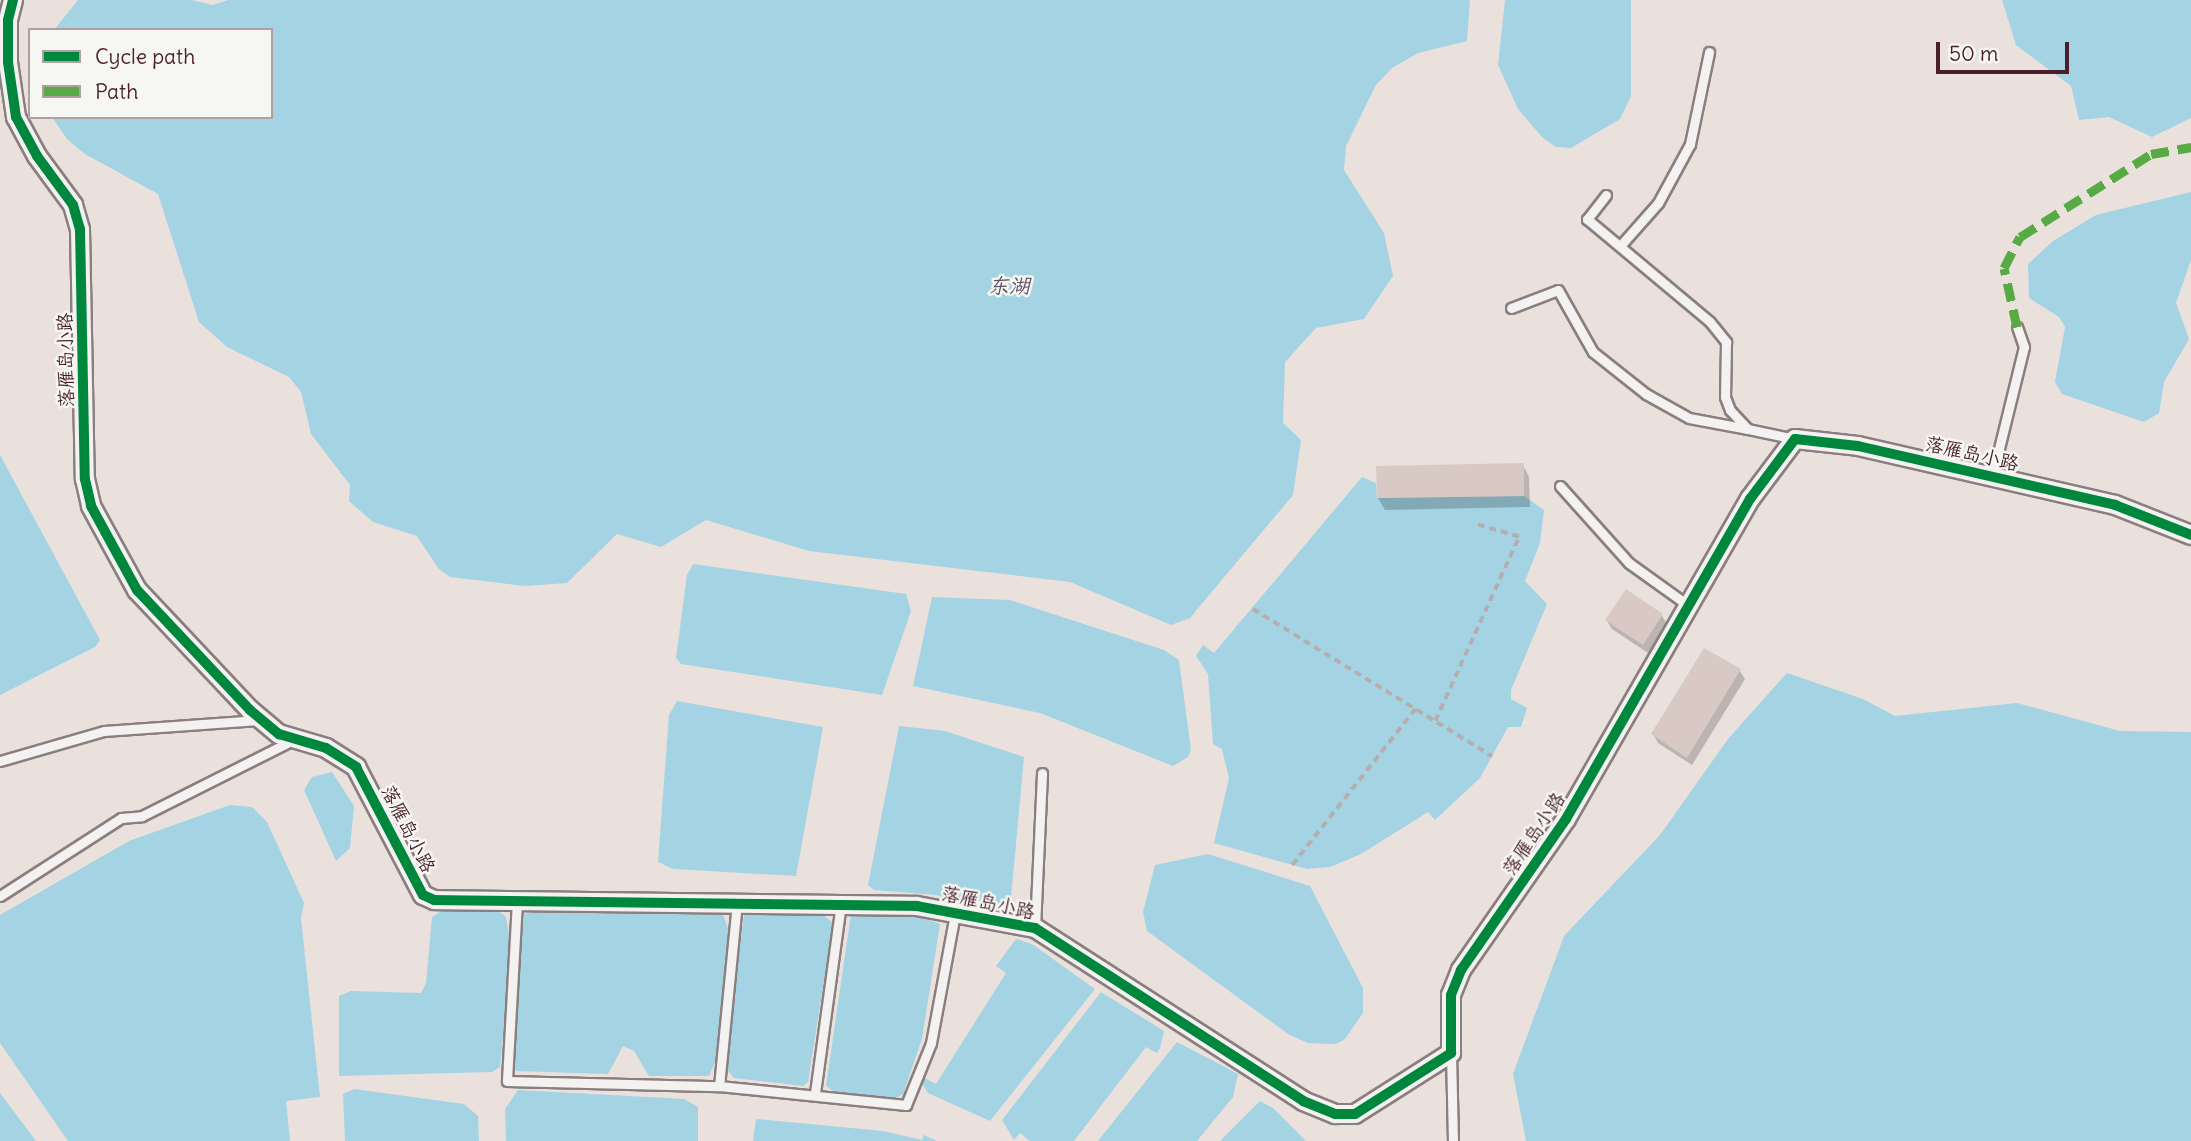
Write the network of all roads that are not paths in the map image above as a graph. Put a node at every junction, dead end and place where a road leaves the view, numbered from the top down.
1 (13, 0) edge
2 (1709, 52) dead end
3 (1606, 195) dead end
4 (1620, 246) junction
5 (1511, 308) dead end
6 (2017, 327) dead end
7 (1748, 429) junction
8 (1794, 439) junction
9 (1993, 477) junction
10 (1560, 486) dead end
11 (2191, 535) edge
12 (1689, 606) junction
13 (261, 720) junction
14 (294, 739) junction
15 (0, 761) edge
16 (1042, 773) dead end
17 (0, 896) edge
18 (517, 901) junction
19 (737, 904) junction
20 (841, 904) junction
21 (955, 913) junction
22 (1035, 928) junction
23 (1451, 1053) junction
24 (719, 1086) junction
25 (815, 1093) junction
26 (1452, 1141) edge

1 - 13 street, 落雁岛小路
2 - 4 lane
3 - 4 lane
4 - 7 lane
5 - 7 lane
6 - 9 lane
7 - 8 lane
8 - 9 street, 落雁岛小路
8 - 12 street, 落雁岛小路
9 - 11 street, 落雁岛小路
10 - 12 lane
12 - 23 street, 落雁岛小路
13 - 14 street, 落雁岛小路
13 - 15 lane
14 - 17 lane
14 - 18 street, 落雁岛小路
16 - 22 lane
18 - 19 street, 落雁岛小路
18 - 24 lane
19 - 20 street, 落雁岛小路
19 - 24 lane
20 - 21 street, 落雁岛小路
20 - 25 lane
21 - 22 street, 落雁岛小路
21 - 25 lane
22 - 23 street, 落雁岛小路
23 - 26 lane
24 - 25 lane

